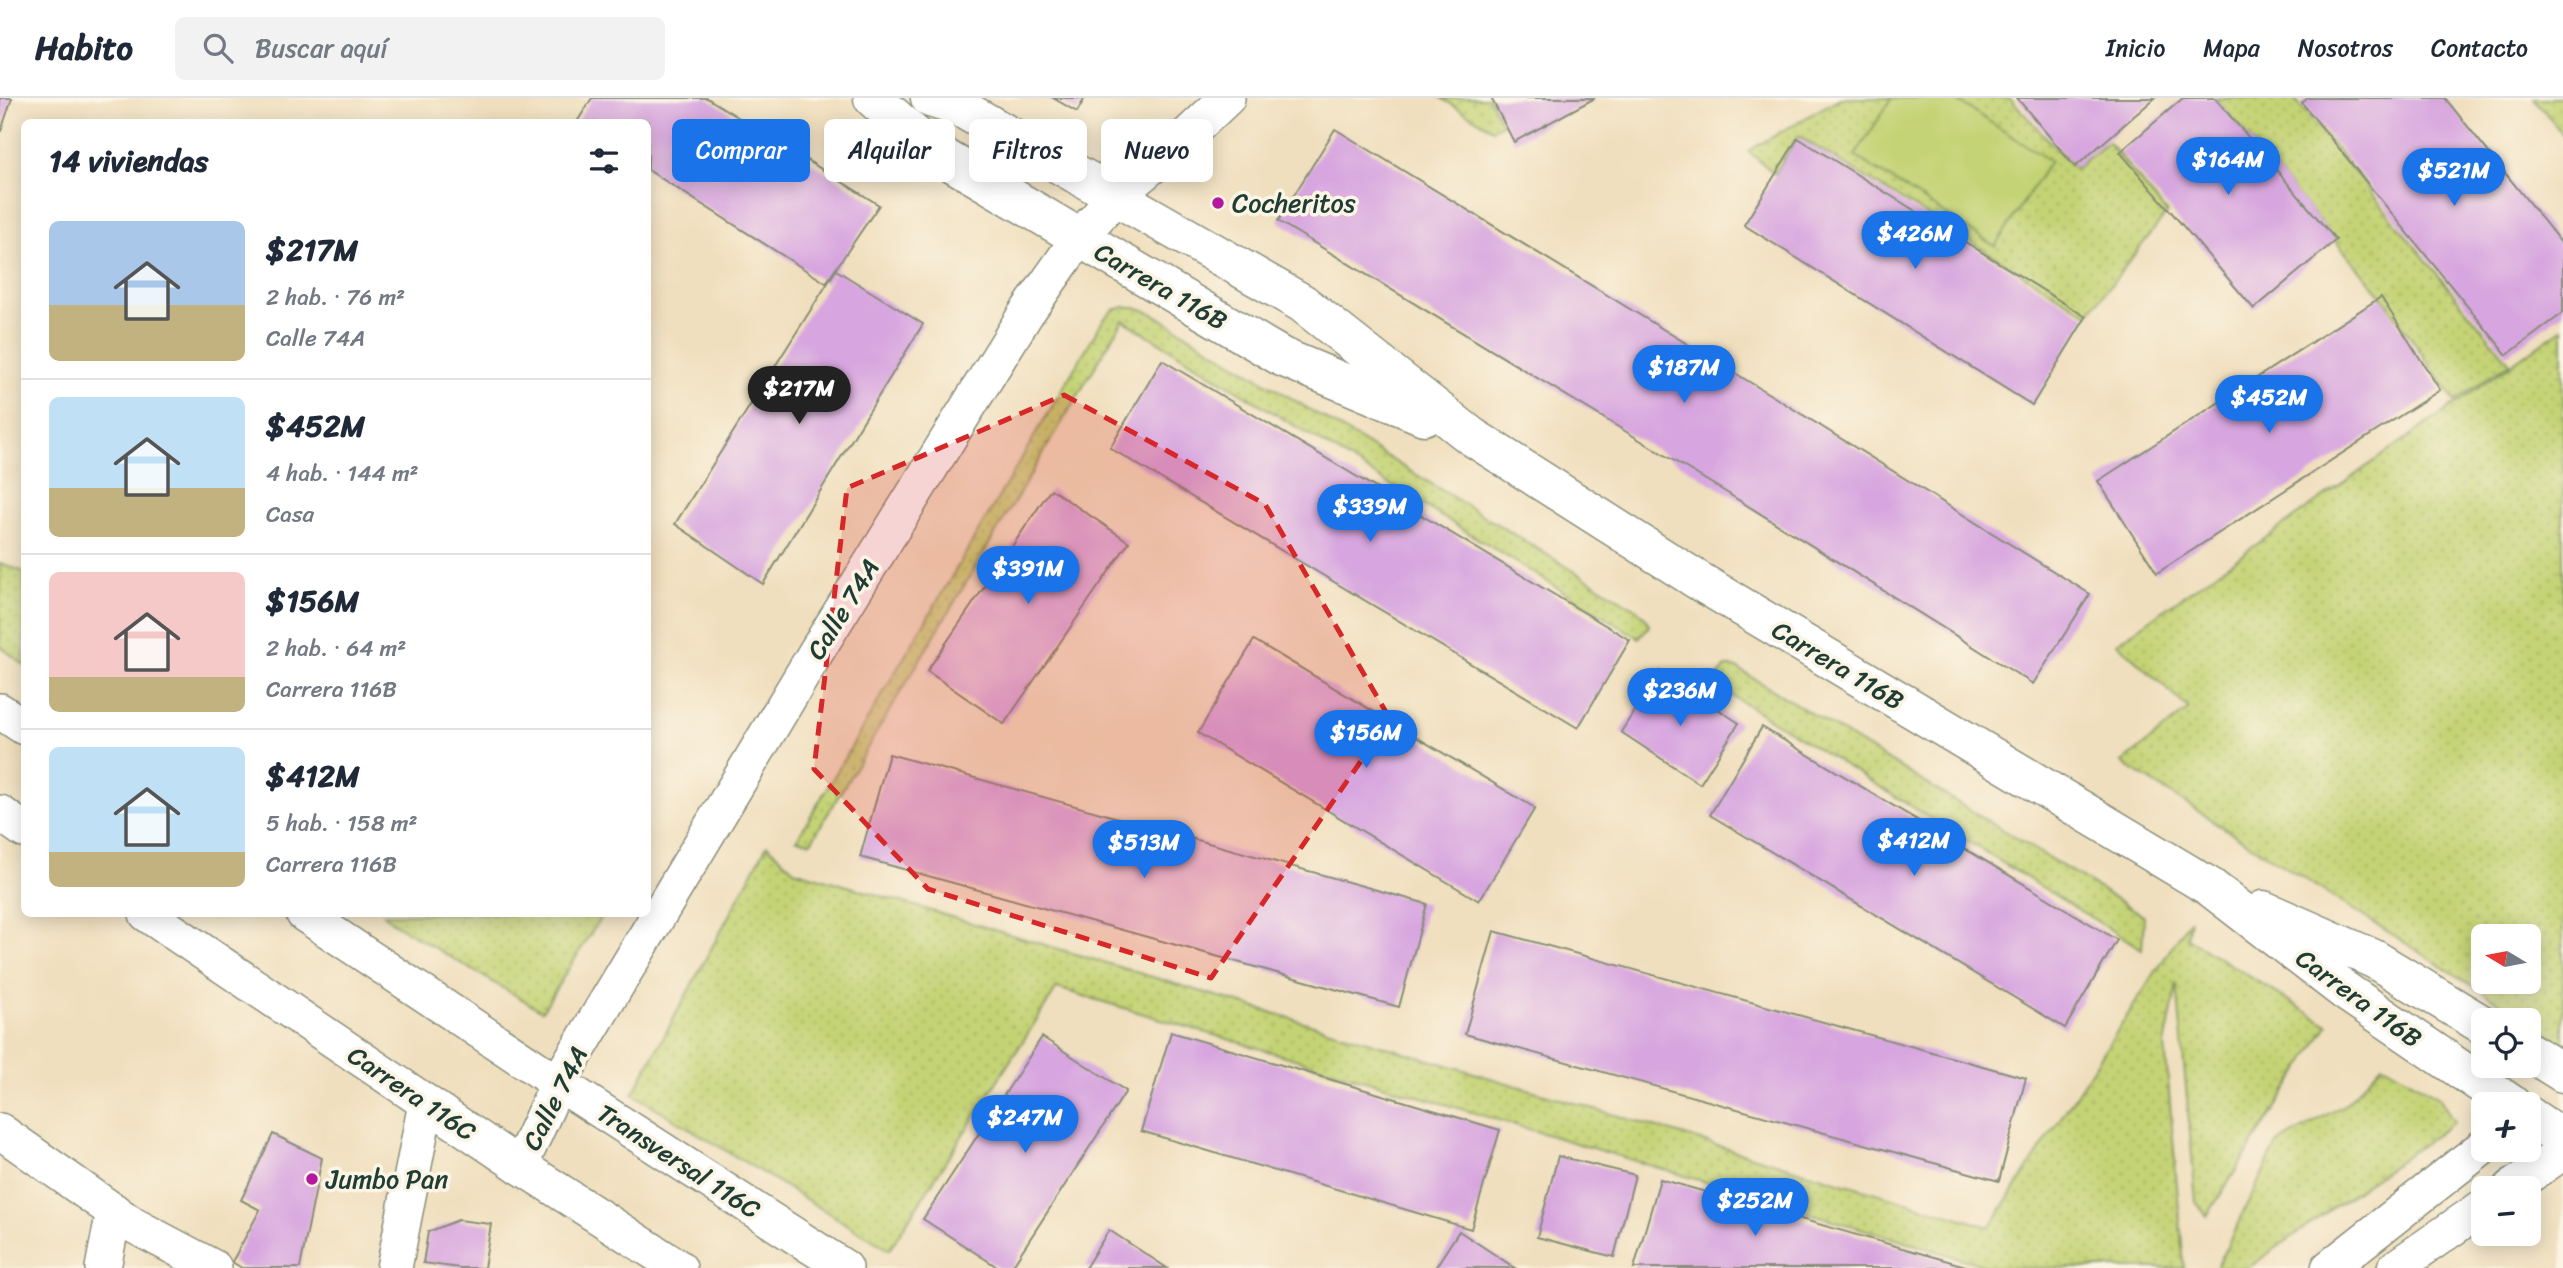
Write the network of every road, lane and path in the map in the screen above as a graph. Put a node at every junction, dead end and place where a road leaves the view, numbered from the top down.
1 (873, 98) edge
2 (930, 98) edge
3 (1227, 98) edge
4 (1116, 196) junction
5 (1079, 238) junction
6 (1471, 436) junction
7 (0, 710) edge
8 (21, 725) edge
9 (0, 813) edge
10 (21, 828) edge
11 (2210, 887) junction
12 (152, 917) edge
13 (309, 917) edge
14 (2471, 1018) edge
15 (2541, 1059) edge
16 (2563, 1073) edge
17 (558, 1083) junction
18 (2493, 1092) edge
19 (2563, 1092) edge
20 (426, 1102) junction
21 (2541, 1106) edge
22 (2541, 1123) edge
23 (0, 1131) edge
24 (2563, 1139) edge
25 (2563, 1152) edge
26 (2471, 1156) edge
27 (520, 1166) junction
28 (2528, 1176) edge
29 (114, 1211) junction
30 (2471, 1215) edge
31 (663, 1263) edge
32 (103, 1268) edge
33 (214, 1268) edge
34 (394, 1268) edge
35 (845, 1268) edge
36 (2329, 1268) edge
37 (2395, 1268) edge

1 - 5 street, Carrera 116B
2 - 4 street, Carrera 116B
3 - 4 street, Calle 74A
4 - 5 street, Calle 74A
4 - 6 street, Carrera 116B
5 - 6 street, Carrera 116B
5 - 17 street, Calle 74A
6 - 11 street, Carrera 116B
7 - 8 street
9 - 10 street
11 - 14 street, Carrera 116B
11 - 18 street, Carrera 116B
12 - 20 street, Carrera 116C
13 - 17 street, Transversal 116C
15 - 16 street
17 - 27 street, Calle 74A
17 - 35 street, Transversal 116C
19 - 21 street
20 - 27 street, Carrera 116C
20 - 34 street
22 - 24 street
23 - 29 street
25 - 28 street
26 - 36 street
27 - 31 street, Carrera 116C
29 - 32 street
29 - 33 street
30 - 37 street

